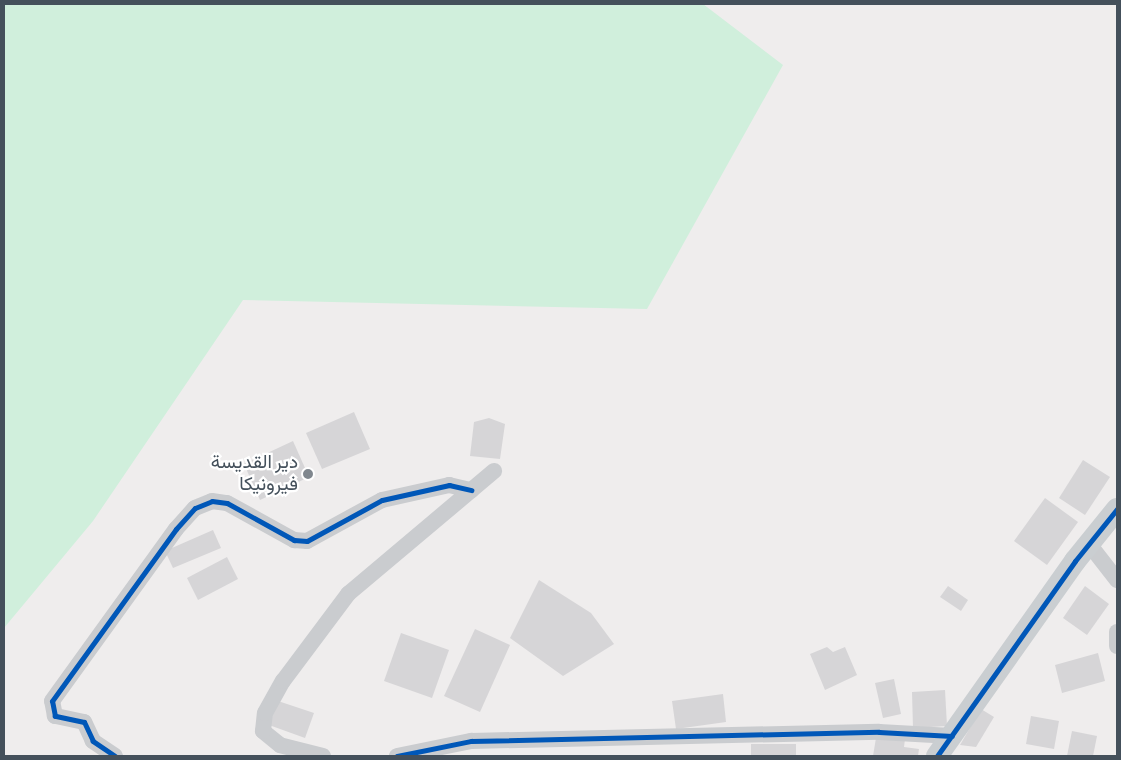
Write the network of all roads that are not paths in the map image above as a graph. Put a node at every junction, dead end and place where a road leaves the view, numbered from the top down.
1 (494, 471) dead end
2 (471, 490) junction
3 (1117, 509) edge
4 (1089, 544) junction
5 (1117, 580) edge
6 (1117, 632) edge
7 (1117, 646) edge
8 (952, 736) junction
9 (415, 755) edge
10 (115, 756) edge
11 (323, 756) edge
12 (397, 756) edge
13 (937, 756) edge

1 - 2 street
2 - 10 street
2 - 11 street
3 - 4 street
4 - 5 street
4 - 8 street
6 - 7 street
8 - 9 street
8 - 13 street
9 - 12 street

